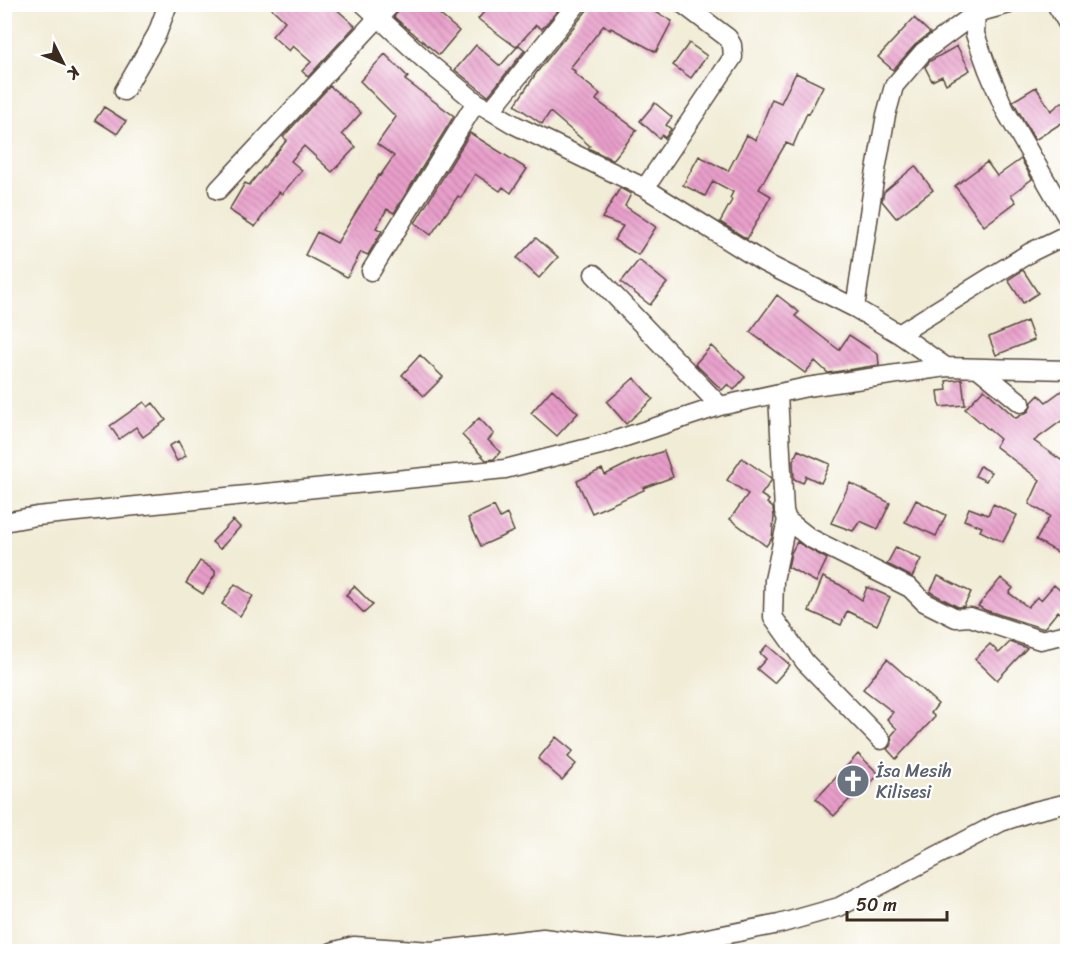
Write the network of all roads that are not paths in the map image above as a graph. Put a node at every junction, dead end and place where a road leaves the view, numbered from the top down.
1 (168, 4) edge
2 (364, 4) edge
3 (577, 4) edge
4 (683, 4) edge
5 (1009, 4) edge
6 (1056, 4) edge
7 (976, 9) edge
8 (385, 11) edge
9 (1068, 24) edge
10 (124, 90) dead end
11 (483, 106) junction
12 (645, 189) junction
13 (218, 190) dead end
14 (1068, 219) edge
15 (1068, 234) edge
16 (371, 271) dead end
17 (594, 274) dead end
18 (855, 308) junction
19 (898, 334) junction
20 (946, 367) junction
21 (978, 368) junction
22 (1068, 370) edge
23 (778, 394) junction
24 (1021, 404) dead end
25 (720, 405) junction
26 (787, 520) junction
27 (4, 522) edge
28 (1068, 632) edge
29 (881, 740) dead end
30 (1068, 803) edge
31 (332, 951) edge

1 - 10 street
2 - 8 street
3 - 11 street
4 - 12 street
5 - 7 street
6 - 9 street
7 - 14 street
7 - 18 street
8 - 11 street
8 - 13 street
11 - 12 street
11 - 16 street
12 - 18 street
15 - 19 street
17 - 25 street
18 - 19 street
19 - 20 street
20 - 21 street
20 - 23 street
21 - 22 street
21 - 24 street
23 - 25 street
23 - 26 street
25 - 27 street
26 - 28 street
26 - 29 street
30 - 31 street

